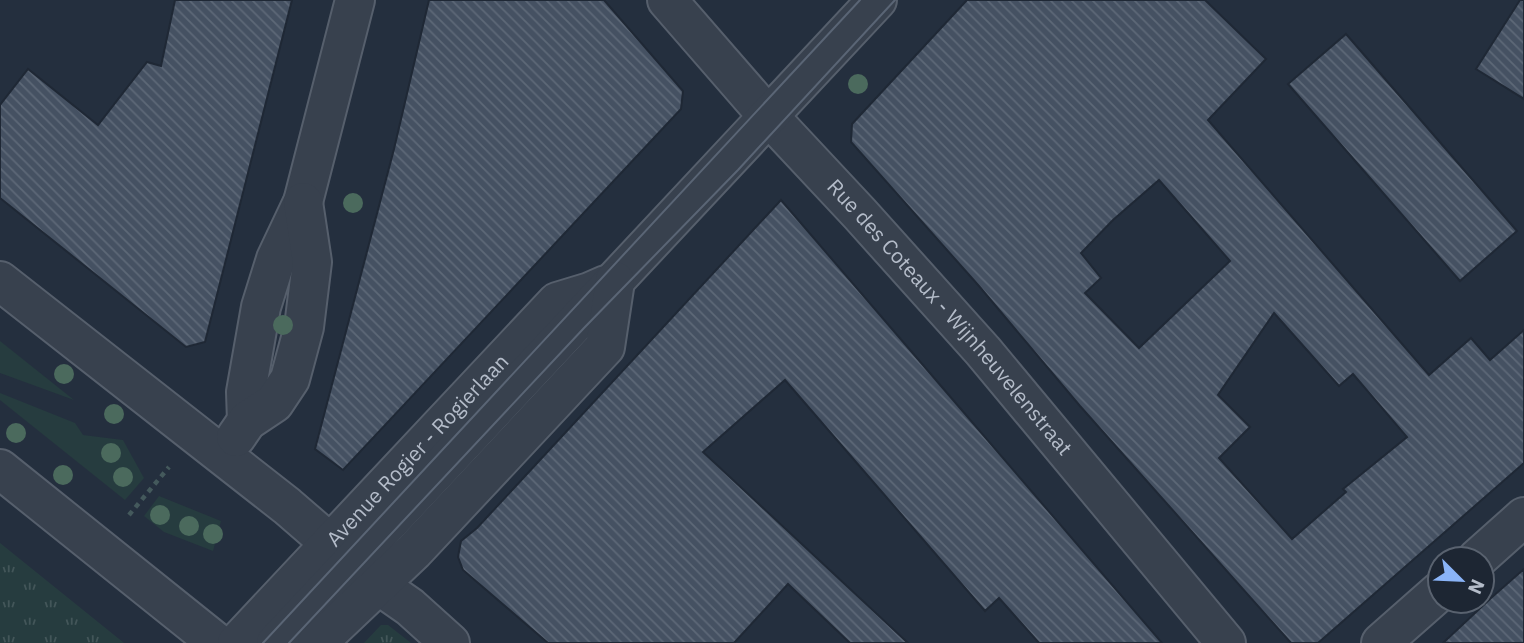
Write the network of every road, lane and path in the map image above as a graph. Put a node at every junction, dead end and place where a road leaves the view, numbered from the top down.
1 (355, 0) edge
2 (667, 0) edge
3 (877, 0) edge
4 (769, 116) junction
5 (0, 281) edge
6 (615, 281) junction
7 (222, 455) junction
8 (171, 464) dead end
9 (0, 469) edge
10 (129, 515) dead end
11 (1524, 517) edge
12 (1493, 545) edge
13 (353, 563) junction
14 (1426, 603) edge
15 (217, 643) edge
16 (237, 643) edge
17 (276, 643) edge
18 (317, 643) edge
19 (450, 643) edge
20 (1226, 643) edge
21 (1381, 643) edge

1 - 7 street
2 - 4 street, Rue des Coteaux - Wijnheuvelenstraat
3 - 4 street, Avenue Rogier - Rogierlaan
4 - 6 street, Avenue Rogier - Rogierlaan
4 - 20 street, Rue des Coteaux - Wijnheuvelenstraat
5 - 7 street
6 - 13 street, Avenue Rogier - Rogierlaan
6 - 13 street, Avenue Rogier - Rogierlaan
7 - 13 street
8 - 10 path
9 - 15 street
11 - 12 street
13 - 16 street, Avenue Rogier - Rogierlaan
13 - 17 street, Avenue Rogier - Rogierlaan
13 - 18 street, Avenue Rogier - Rogierlaan
13 - 19 street
14 - 21 street

